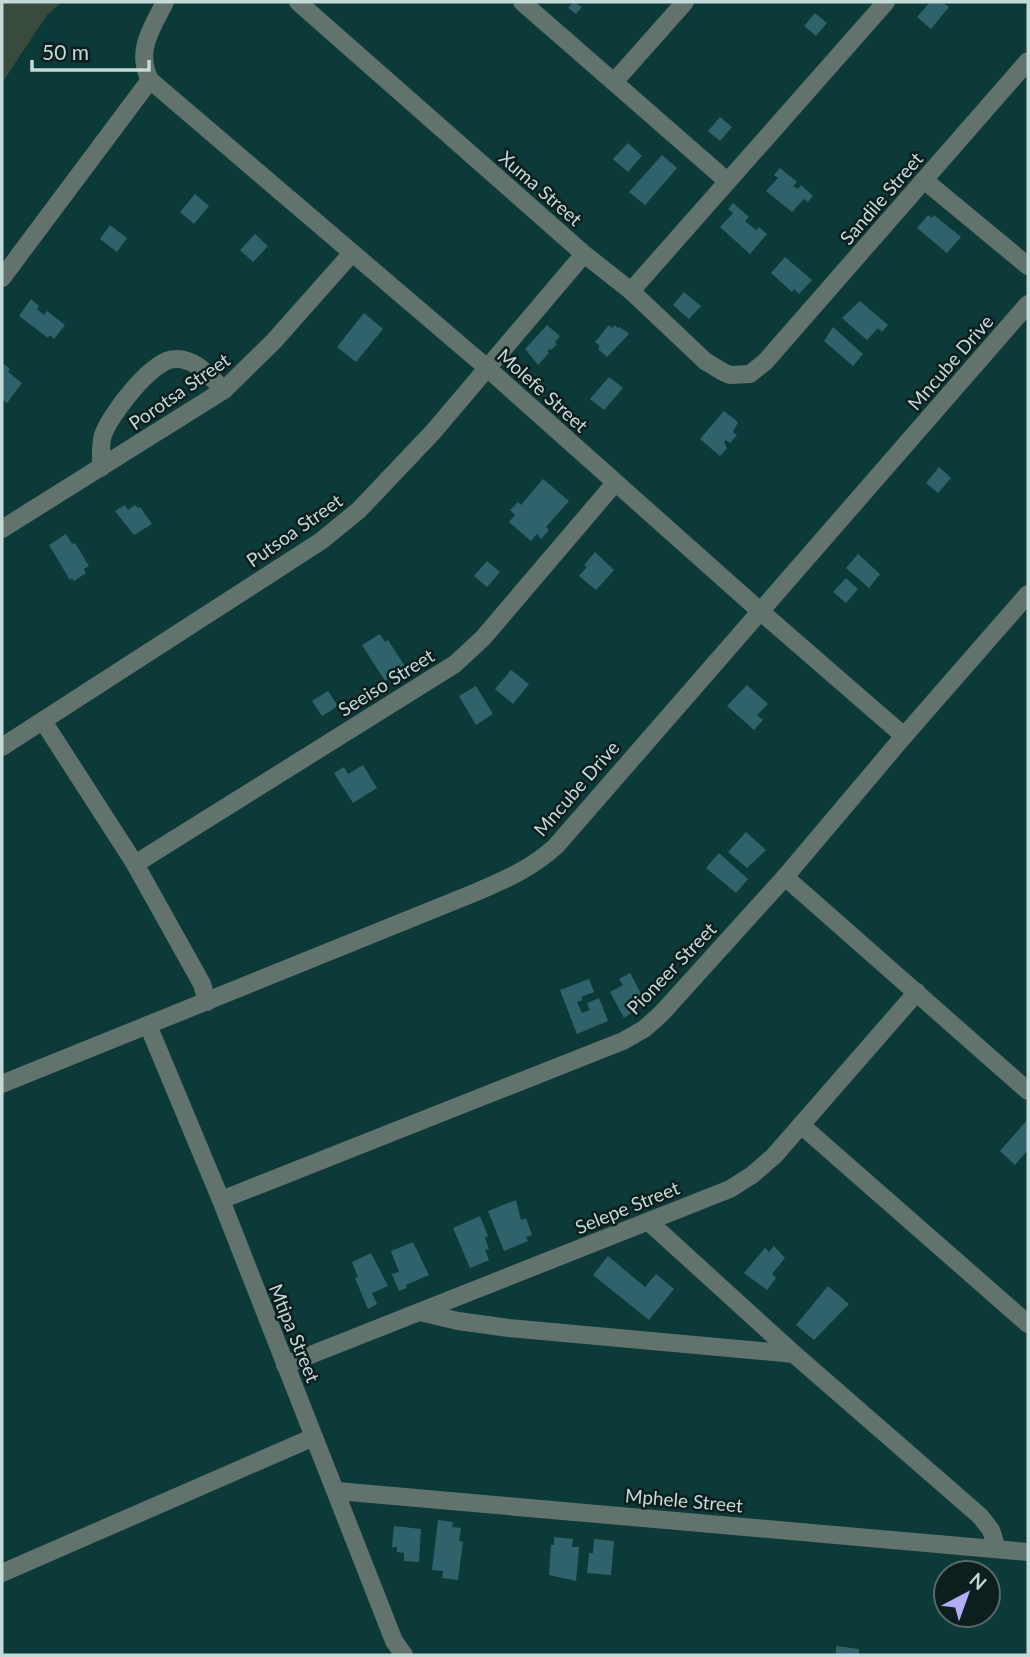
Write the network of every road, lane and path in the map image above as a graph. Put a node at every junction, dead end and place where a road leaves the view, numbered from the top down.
1 (165, 2) edge
2 (298, 2) edge
3 (522, 2) edge
4 (685, 2) edge
5 (886, 2) edge
6 (1028, 61) edge
7 (150, 80) junction
8 (614, 82) junction
9 (726, 180) junction
10 (924, 180) junction
11 (352, 253) junction
12 (584, 254) junction
13 (1028, 266) edge
14 (2, 278) edge
15 (631, 291) junction
16 (1028, 304) edge
17 (765, 362) joint
18 (486, 367) junction
19 (224, 390) junction
20 (101, 468) junction
21 (615, 483) junction
22 (2, 529) edge
23 (1028, 594) edge
24 (760, 611) junction
25 (43, 721) junction
26 (904, 736) junction
27 (2, 747) edge
28 (135, 864) junction
29 (785, 877) junction
30 (917, 992) junction
31 (207, 1002) junction
32 (148, 1026) junction
33 (2, 1084) edge
34 (1028, 1091) edge
35 (801, 1125) junction
36 (221, 1200) junction
37 (649, 1222) junction
38 (420, 1312) junction
39 (1028, 1324) edge
40 (793, 1354) junction
41 (285, 1365) junction
42 (314, 1437) junction
43 (337, 1491) junction
44 (998, 1549) junction
45 (1028, 1552) edge
46 (2, 1573) edge
47 (404, 1655) edge

1 - 7 street
2 - 12 street, Xuma Street
3 - 8 street
4 - 8 street
5 - 9 street
6 - 10 street, Sandile Street
7 - 11 street, Molefe Street
7 - 14 street
8 - 9 street
9 - 15 street
10 - 13 street
10 - 17 street, Sandile Street
11 - 18 street, Molefe Street
11 - 19 street, Porotsa Street
12 - 15 street, Xuma Street
12 - 18 street, Putsoa Street
15 - 17 street, Xuma Street
16 - 24 street, Mncube Drive
18 - 21 street, Molefe Street
18 - 25 street, Putsoa Street
19 - 20 street, Porotsa Street
19 - 20 street
20 - 22 street, Porotsa Street
21 - 24 street, Molefe Street
21 - 28 street, Seeiso Street
23 - 26 street, Pioneer Street
24 - 26 street, Molefe Street
24 - 31 street, Mncube Drive
25 - 27 street, Putsoa Street
25 - 28 street
26 - 29 street, Pioneer Street
28 - 31 street
29 - 30 street
29 - 36 street, Pioneer Street
30 - 34 street
30 - 35 street, Selepe Street
31 - 32 street, Mncube Drive
32 - 33 street, Mncube Drive
32 - 36 street, Mtipa Street
35 - 37 street, Selepe Street
35 - 39 street
36 - 41 street, Mtipa Street
37 - 38 street, Selepe Street
37 - 40 street
38 - 40 street
38 - 41 street, Selepe Street
40 - 44 street
41 - 42 street, Mtipa Street
42 - 43 street, Mtipa Street
42 - 46 street
43 - 44 street, Mphele Street
43 - 47 street, Mtipa Street
44 - 45 street, Mphele Street

